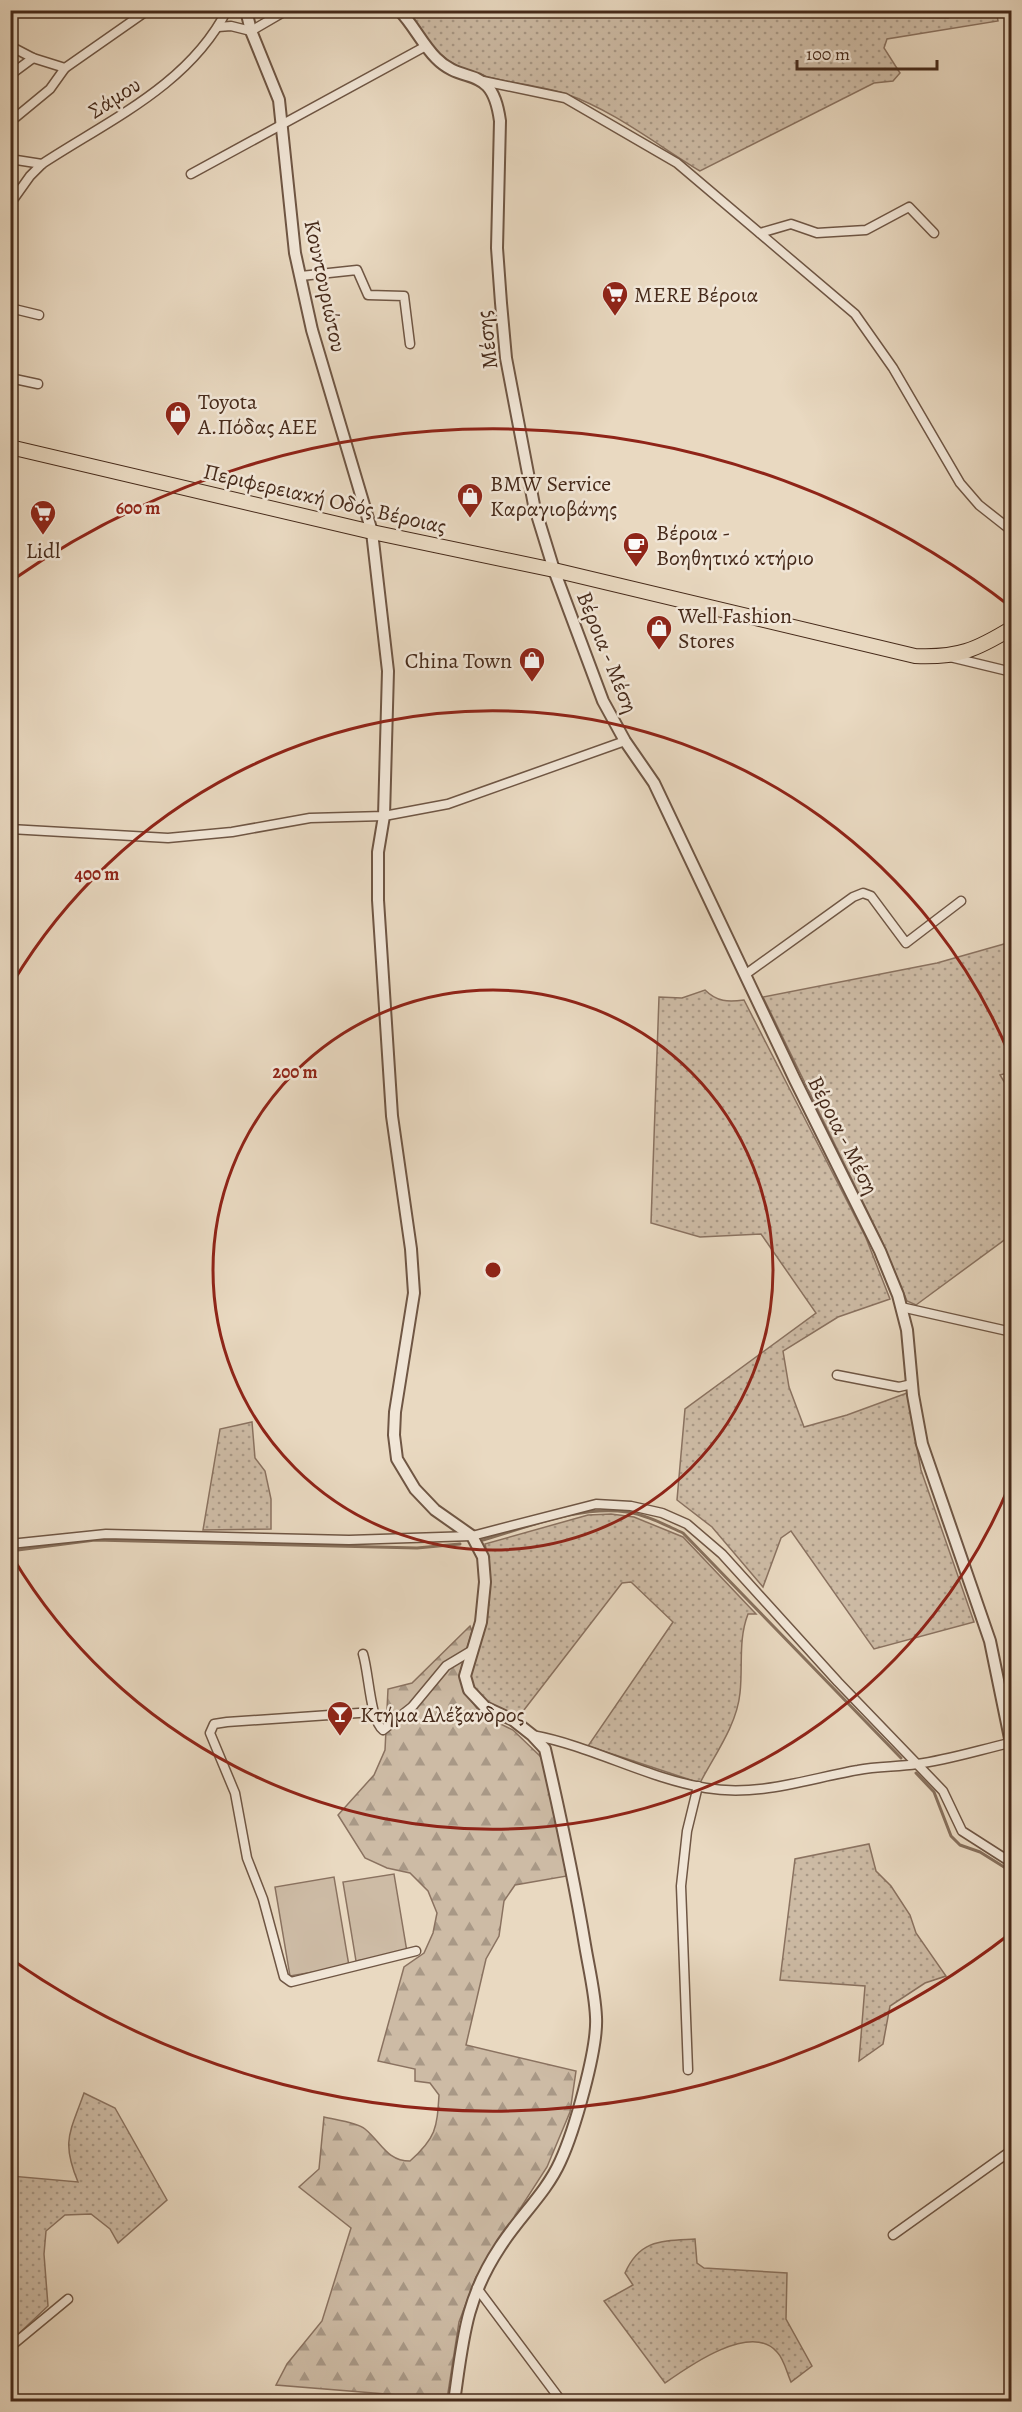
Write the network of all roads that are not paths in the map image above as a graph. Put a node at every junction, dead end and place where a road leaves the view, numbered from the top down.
1 (129, 10) edge
2 (148, 10) edge
3 (227, 10) edge
4 (246, 10) edge
5 (287, 10) edge
6 (399, 10) edge
7 (137, 18) junction
8 (218, 27) junction
9 (251, 31) junction
10 (10, 46) edge
11 (426, 46) junction
12 (33, 58) junction
13 (65, 68) junction
14 (10, 75) edge
15 (483, 81) junction
16 (10, 122) edge
17 (283, 126) junction
18 (10, 159) edge
19 (42, 164) junction
20 (191, 174) dead end
21 (10, 204) edge
22 (760, 233) junction
23 (934, 233) dead end
24 (301, 276) junction
25 (10, 308) edge
26 (39, 315) dead end
27 (410, 344) dead end
28 (10, 378) edge
29 (38, 384) dead end
30 (10, 447) edge
31 (1011, 531) edge
32 (372, 532) junction
33 (554, 570) junction
34 (1011, 628) edge
35 (950, 657) junction
36 (1011, 672) edge
37 (625, 741) junction
38 (384, 816) junction
39 (10, 829) edge
40 (961, 901) dead end
41 (746, 974) junction
42 (902, 1307) junction
43 (1011, 1332) edge
44 (837, 1375) dead end
45 (912, 1384) junction
46 (472, 1536) junction
47 (10, 1544) edge
48 (471, 1651) junction
49 (363, 1654) dead end
50 (374, 1712) junction
51 (532, 1735) junction
52 (1011, 1746) edge
53 (918, 1764) junction
54 (699, 1786) junction
55 (1011, 1863) edge
56 (416, 1952) dead end
57 (687, 2070) dead end
58 (1011, 2150) edge
59 (893, 2235) dead end
60 (477, 2288) junction
61 (68, 2299) dead end
62 (10, 2347) edge
63 (454, 2402) edge
64 (562, 2402) edge

1 - 7 street
2 - 7 street
3 - 8 street, Σάμου
4 - 9 street, Κουντουριώτου
5 - 9 street
6 - 11 street
7 - 13 street
8 - 9 street
8 - 19 street, Σάμου
9 - 17 street, Κουντουριώτου
10 - 12 street
11 - 15 street
11 - 17 street
12 - 13 street
12 - 14 street
13 - 16 street
15 - 22 street
15 - 33 street, Μέσης
17 - 20 street
17 - 24 street, Κουντουριώτου
18 - 19 street
19 - 21 street, Σάμου
22 - 23 street
22 - 31 street
24 - 27 street
24 - 32 street, Κουντουριώτου
25 - 26 street
28 - 29 street
30 - 32 main road, Περιφερειακή Οδός Βέροιας
32 - 33 main road, Περιφερειακή Οδός Βέροιας
32 - 38 street, Κουντουριώτου
33 - 35 main road, Περιφερειακή Οδός Βέροιας
33 - 37 street, Βέροια - Μέση
34 - 35 main road, Περιφερειακή Οδός Βέροιας
35 - 36 street
37 - 38 street
37 - 41 street, Βέροια - Μέση
38 - 39 street
38 - 46 street, Κουντουριώτου
40 - 41 street
41 - 42 street, Βέροια - Μέση
42 - 43 street
42 - 45 street, Βέροια - Μέση
44 - 45 street
45 - 52 street, Βέροια - Μέση
46 - 47 street
46 - 48 street
46 - 53 street
48 - 50 street
48 - 51 street
49 - 50 street
50 - 56 street
51 - 54 street
51 - 60 street
52 - 53 street
53 - 54 street
53 - 55 street
54 - 57 street
58 - 59 street
60 - 63 street
60 - 64 street
61 - 62 street

